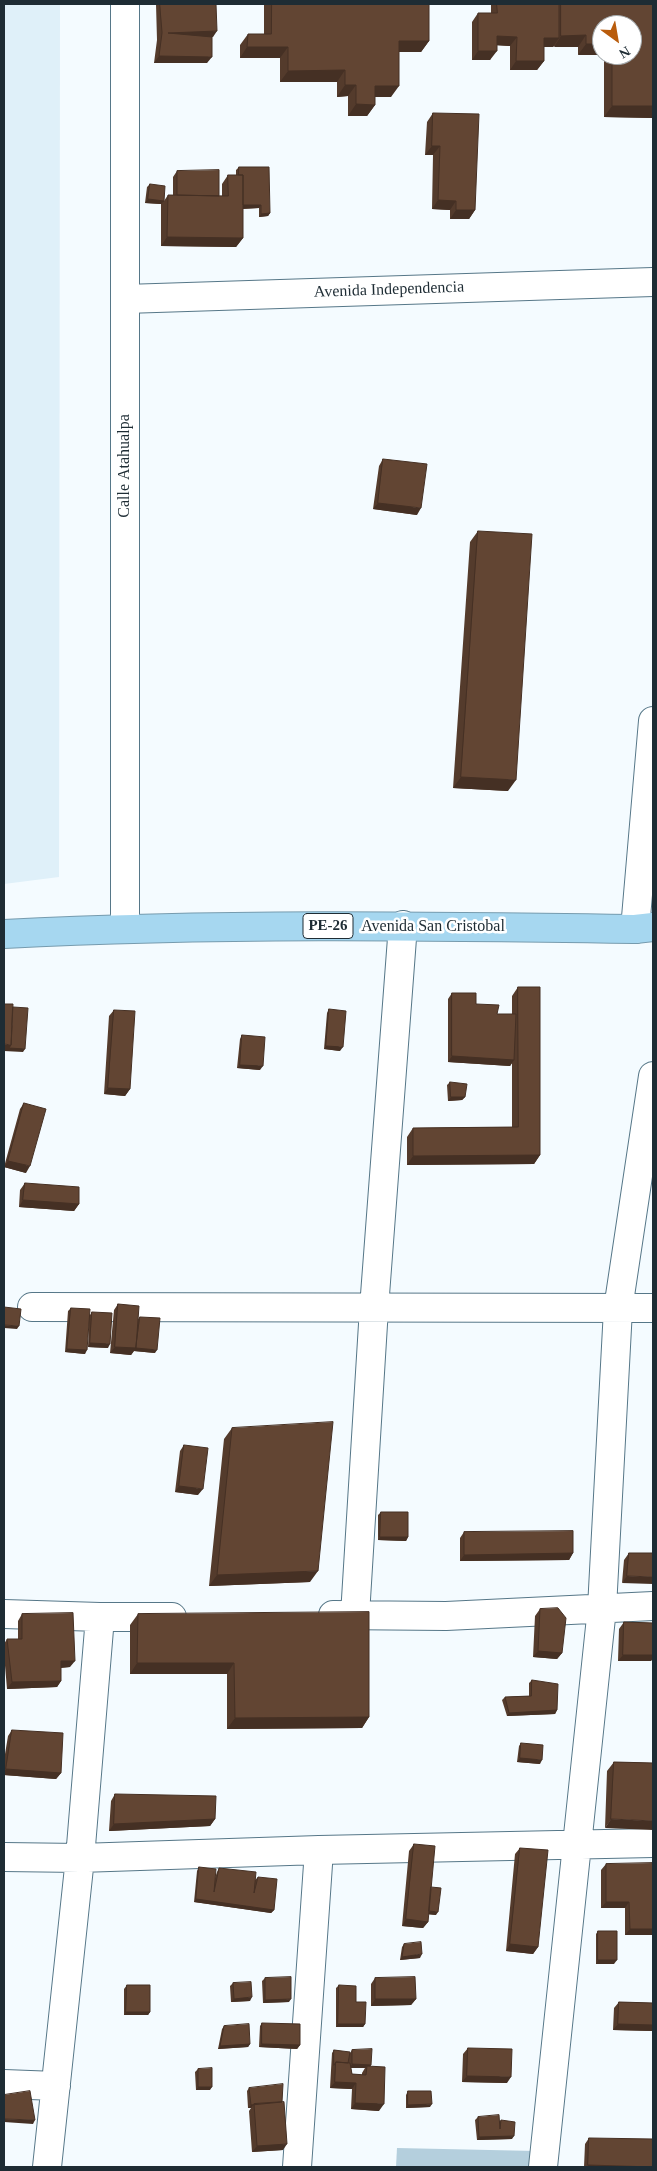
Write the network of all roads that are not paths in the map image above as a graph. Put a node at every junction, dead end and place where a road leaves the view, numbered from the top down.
1 (125, 4) edge
2 (653, 282) edge
3 (125, 299) junction
4 (653, 721) edge
5 (403, 925) junction
6 (125, 928) junction
7 (644, 928) edge
8 (4, 934) edge
9 (653, 1076) edge
10 (32, 1307) dead end
11 (374, 1308) junction
12 (653, 1308) edge
13 (618, 1309) junction
14 (653, 1606) edge
15 (602, 1608) junction
16 (4, 1614) edge
17 (355, 1615) junction
18 (198, 1616) edge
19 (306, 1616) edge
20 (100, 1617) junction
21 (653, 1843) edge
22 (578, 1844) junction
23 (319, 1850) junction
24 (4, 1857) edge
25 (80, 1858) junction
26 (4, 2084) edge
27 (56, 2086) junction
28 (47, 2167) edge
29 (297, 2167) edge
30 (543, 2167) edge

1 - 3 street, Calle Atahualpa
2 - 3 street, Avenida Independencia
3 - 6 street, Calle Atahualpa
4 - 7 street
5 - 6 highway, Avenida San Cristobal / PE-26
5 - 7 highway, Avenida San Cristobal / PE-26
5 - 11 street
6 - 8 highway, Avenida San Cristobal / PE-26
9 - 13 street
10 - 11 street
11 - 13 street
11 - 17 street
12 - 13 street
13 - 15 street
14 - 15 street
15 - 17 street
15 - 22 street
16 - 20 street
17 - 19 street
18 - 20 street
20 - 25 street
21 - 22 street
22 - 23 street
22 - 30 street
23 - 25 street
23 - 29 street
24 - 25 street
25 - 27 street
26 - 27 street
27 - 28 street

